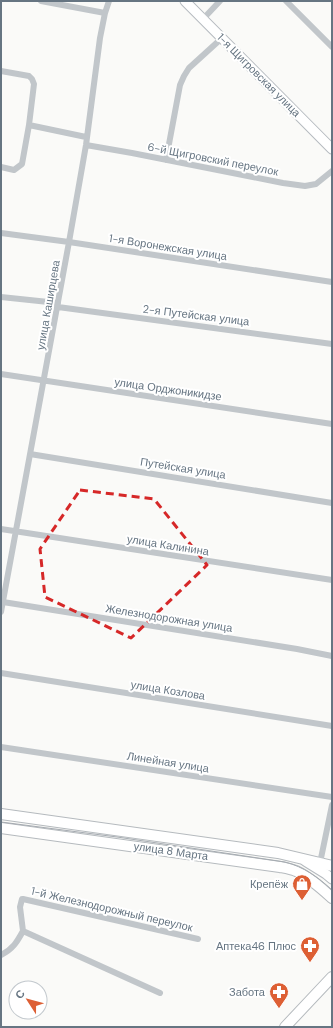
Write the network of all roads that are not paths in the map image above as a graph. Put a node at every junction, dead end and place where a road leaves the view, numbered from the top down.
1 (41, 1) edge
2 (109, 1) edge
3 (185, 1) edge
4 (220, 1) edge
5 (286, 1) edge
6 (105, 13) junction
7 (203, 19) junction
8 (222, 38) junction
9 (332, 47) edge
10 (1, 71) edge
11 (28, 125) junction
12 (86, 137) junction
13 (86, 145) junction
14 (332, 149) edge
15 (166, 160) junction
16 (1, 167) edge
17 (332, 171) edge
18 (1, 233) edge
19 (69, 242) junction
20 (332, 282) edge
21 (1, 297) edge
22 (58, 305) junction
23 (332, 344) edge
24 (1, 374) edge
25 (44, 380) junction
26 (332, 424) edge
27 (30, 454) junction
28 (332, 503) edge
29 (1, 529) edge
30 (16, 532) junction
31 (332, 580) edge
32 (3, 602) junction
33 (1, 611) edge
34 (332, 656) edge
35 (1, 674) edge
36 (332, 726) edge
37 (1, 747) edge
38 (332, 798) edge
39 (332, 805) edge
40 (1, 814) edge
41 (1, 828) edge
42 (298, 857) junction
43 (320, 863) junction
44 (332, 866) edge
45 (332, 879) edge
46 (332, 898) edge
47 (23, 931) junction
48 (198, 939) dead end
49 (1, 955) edge
50 (330, 978) edge
51 (160, 993) dead end
52 (285, 1027) edge

1 - 6 street
2 - 6 street, улица Каширцева
3 - 7 street, 1-я Щигровская улица
4 - 7 street
5 - 9 street
6 - 12 street, улица Каширцева
7 - 8 street, 1-я Щигровская улица
8 - 14 street, 1-я Щигровская улица
8 - 15 street
10 - 11 street
11 - 12 street
11 - 16 street
12 - 13 street, улица Каширцева
13 - 15 street, 6-й Щигровский переулок
13 - 19 street, улица Каширцева
15 - 17 street, 6-й Щигровский переулок
18 - 19 street, 1-я Воронежская улица
19 - 20 street, 1-я Воронежская улица
19 - 22 street, улица Каширцева
21 - 22 street, 2-я Путейская улица
22 - 23 street, 2-я Путейская улица
22 - 25 street, улица Каширцева
24 - 25 street, улица Орджоникидзе
25 - 26 street, улица Орджоникидзе
25 - 27 street, улица Каширцева
27 - 28 street, Путейская улица
27 - 30 street, улица Каширцева
29 - 30 street, улица Калинина
30 - 31 street, улица Калинина
30 - 32 street, улица Каширцева
32 - 33 street, улица Каширцева
32 - 34 street, Железнодорожная улица
35 - 36 street, улица Козлова
37 - 38 street, Линейная улица
39 - 43 street
40 - 42 main road, улица 8 Марта
41 - 46 main road, улица 8 Марта
42 - 43 main road
42 - 45 street, улица 8 Марта
43 - 44 main road
47 - 48 street, 1-й Железнодорожный переулок
47 - 49 street
47 - 51 street
50 - 52 main road

